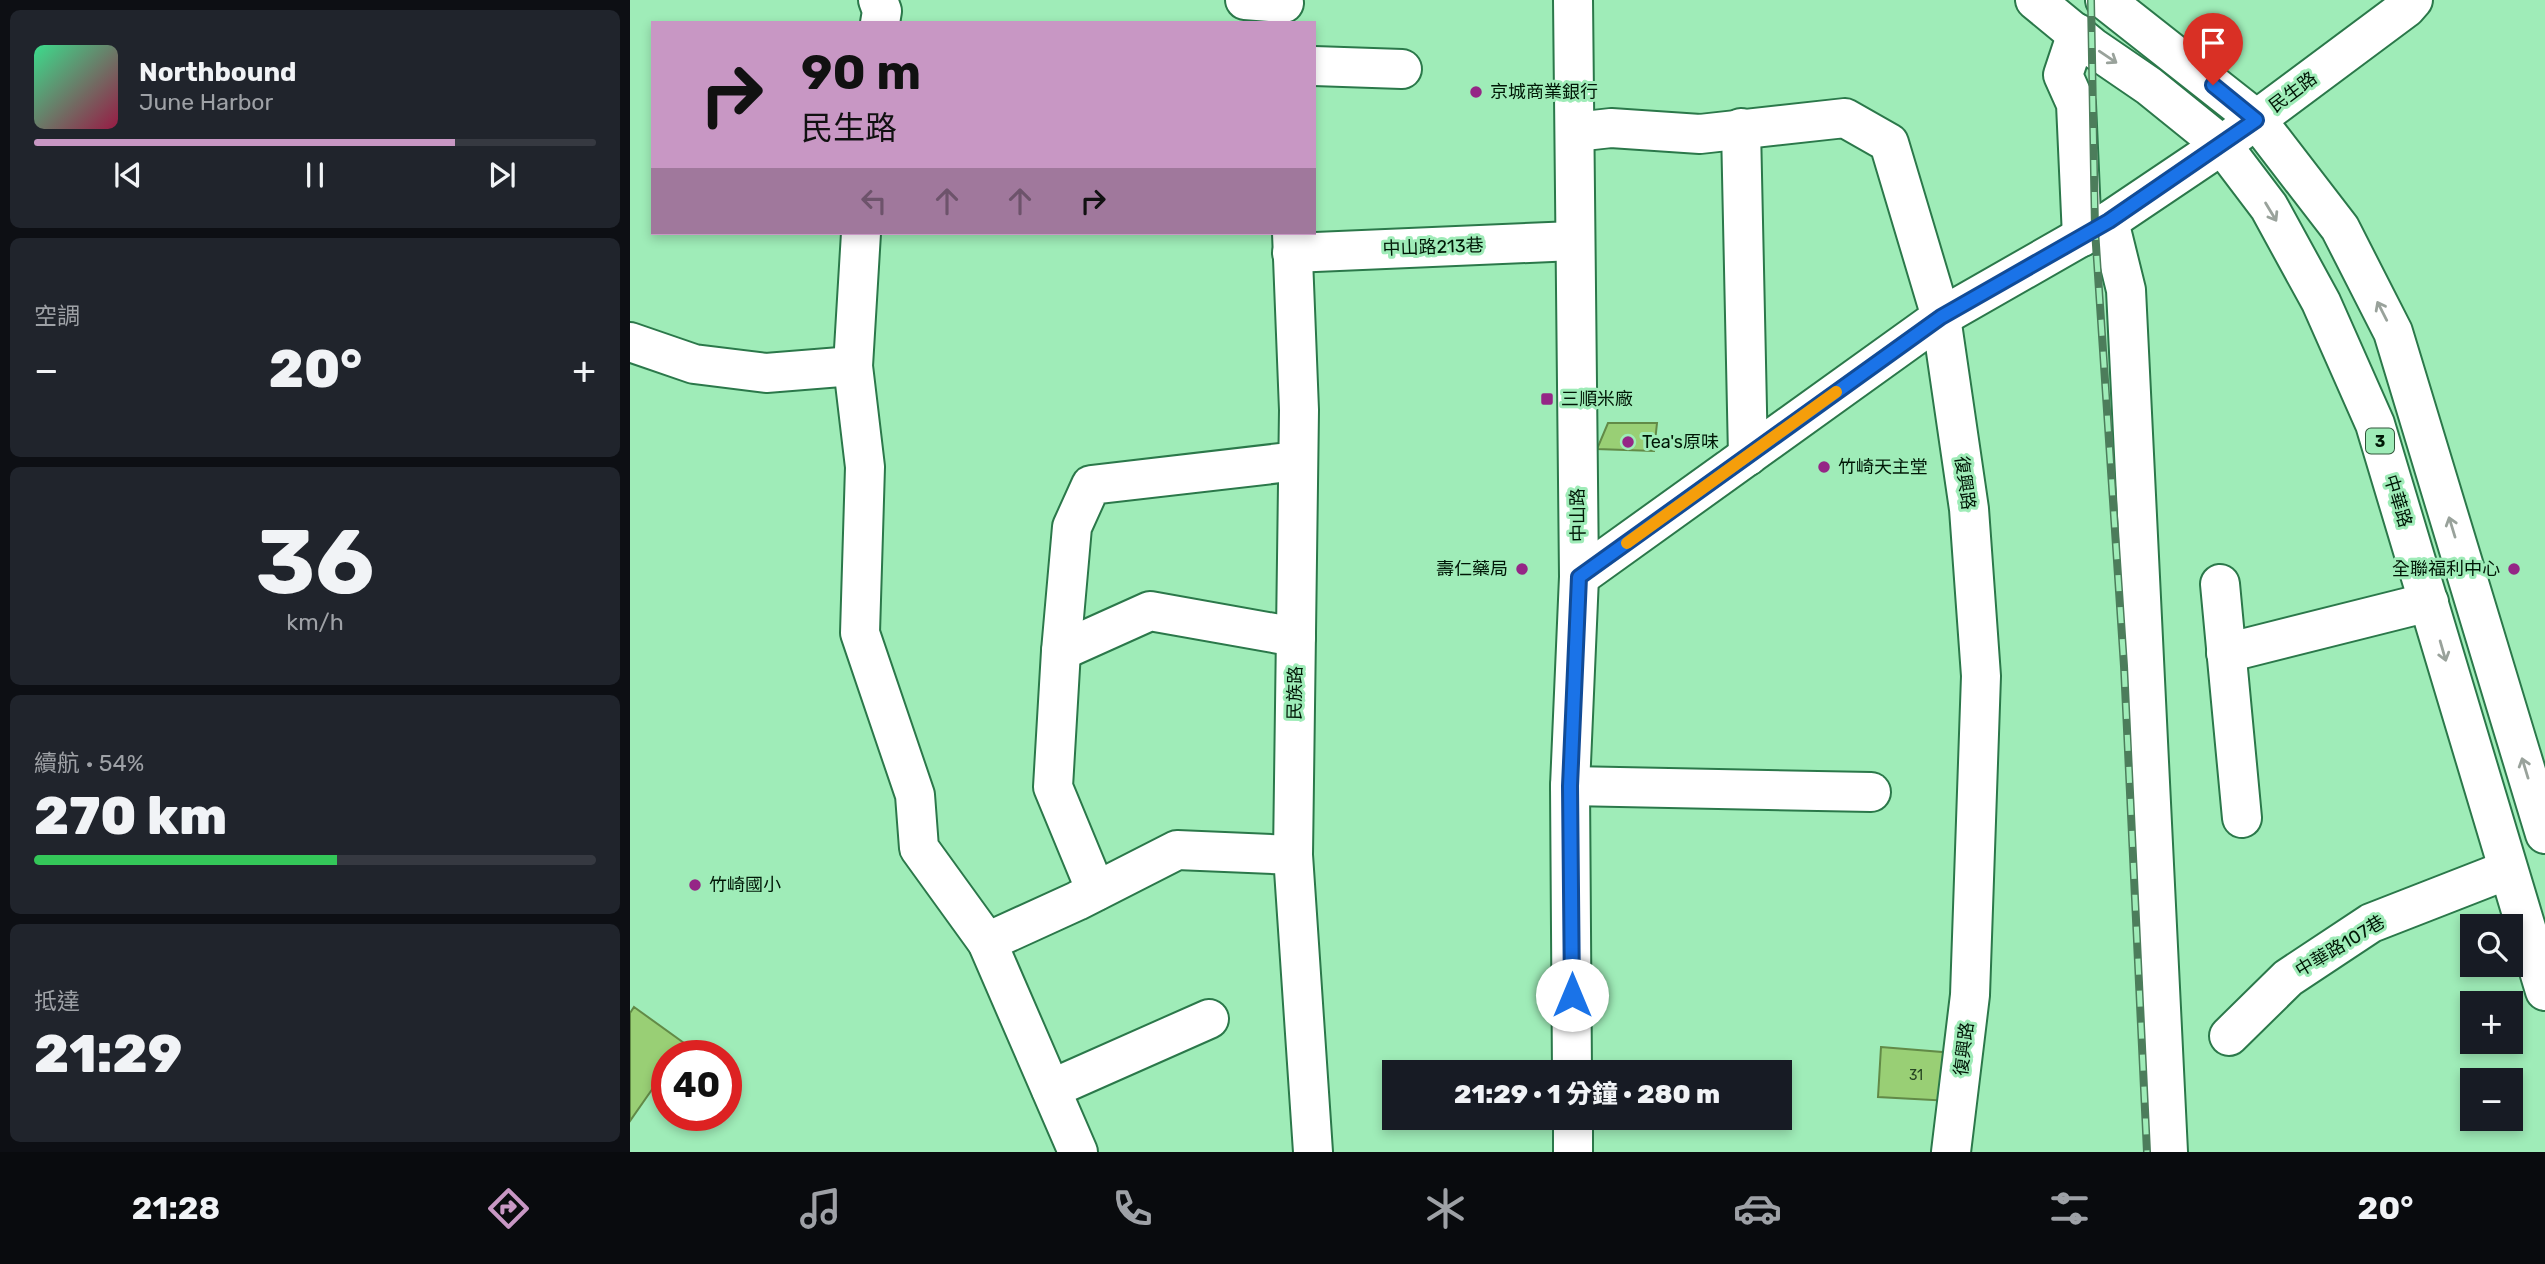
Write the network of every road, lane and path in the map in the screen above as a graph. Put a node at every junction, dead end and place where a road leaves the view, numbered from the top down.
1 (878, 0) edge
2 (1245, 0) edge
3 (1573, 0) edge
4 (2035, 0) edge
5 (2105, 0) edge
6 (2413, 0) edge
7 (1285, 9) edge
8 (880, 21) edge
9 (2077, 33) junction
10 (1316, 66) edge
11 (1402, 69) dead end
12 (2256, 120) junction
13 (1741, 128) junction
14 (1575, 132) junction
15 (2222, 145) junction
16 (2095, 229) junction
17 (862, 235) edge
18 (1574, 241) junction
19 (1292, 243) edge
20 (1941, 317) junction
21 (630, 342) edge
22 (853, 366) junction
23 (1748, 456) junction
24 (1298, 461) junction
25 (1579, 577) junction
26 (2220, 584) dead end
27 (2429, 602) junction
28 (1296, 637) junction
29 (1061, 651) junction
30 (2226, 653) junction
31 (1570, 786) junction
32 (1871, 792) dead end
33 (2242, 818) dead end
34 (2545, 834) edge
35 (1293, 855) junction
36 (2507, 870) junction
37 (1096, 891) junction
38 (987, 942) junction
39 (2545, 991) edge
40 (1209, 1019) dead end
41 (2229, 1035) dead end
42 (1572, 1060) edge
43 (1051, 1089) junction
44 (1573, 1130) edge
45 (1078, 1152) edge
46 (1313, 1152) edge
47 (1573, 1152) edge
48 (1951, 1152) edge
49 (2168, 1152) edge

1 - 8 street
2 - 7 street
3 - 14 street, 中山路
4 - 9 street, 中華路 / 3
5 - 12 street
6 - 12 street, 民生路
9 -> 15 street, 中華路 / 3
9 - 16 street
10 - 11 street
12 - 15 street, 民生路
34 -> 12 street
13 - 14 street, 復興路
13 - 20 street, 復興路
13 - 23 street
14 - 18 street, 中山路
15 - 16 street, 民生路
15 -> 27 street, 中華路 / 3
16 - 20 street, 民生路
16 - 49 street
17 - 22 street
18 - 19 street, 中山路213巷
18 - 25 street, 中山路
19 - 24 street, 民族路
20 - 23 street, 民生路
20 - 48 street, 復興路
21 - 22 street
22 - 38 street
23 - 25 street, 民生路
24 - 28 street, 民族路
24 - 29 street
25 - 31 street, 中山路
26 - 30 street
27 - 30 street
27 -> 36 street, 中華路 / 3
28 - 29 street
28 - 35 street, 民族路
29 - 37 street
30 - 33 street
31 - 32 street
31 - 42 street, 中山路
35 - 37 street
35 - 46 street, 民族路
36 - 39 street, 中華路 / 3
36 - 41 street, 中華路107巷
37 - 38 street
38 - 43 street
40 - 43 street
43 - 45 street
44 - 47 street

